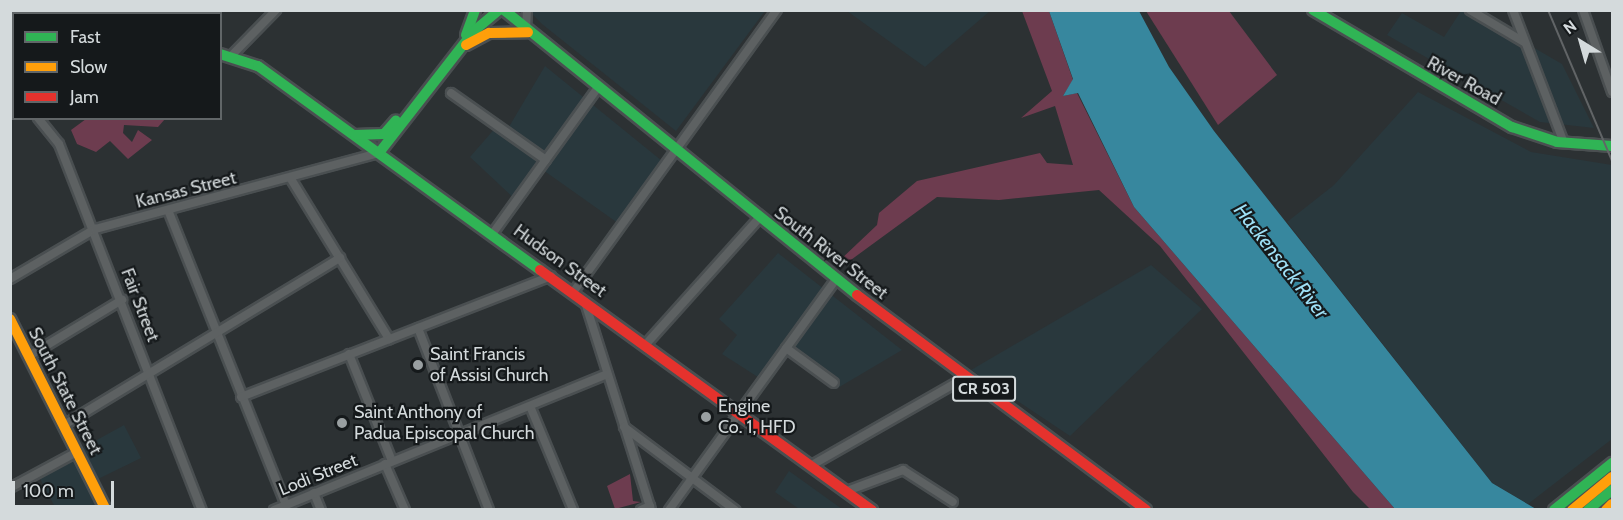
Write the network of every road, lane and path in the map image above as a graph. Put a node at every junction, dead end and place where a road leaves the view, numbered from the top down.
1 (276, 10) edge
2 (475, 10) edge
3 (499, 10) edge
4 (504, 10) edge
5 (527, 10) edge
6 (777, 10) edge
7 (1313, 10) edge
8 (1470, 10) edge
9 (1513, 10) edge
10 (1583, 10) edge
11 (527, 31) junction
12 (1524, 42) junction
13 (458, 50) junction
14 (222, 54) edge
15 (232, 55) junction
16 (1610, 77) edge
17 (597, 89) junction
18 (451, 93) dead end
19 (1612, 93) edge
20 (419, 101) junction
21 (40, 120) edge
22 (354, 135) junction
23 (1564, 143) junction
24 (1612, 146) edge
25 (676, 152) junction
26 (379, 153) junction
27 (546, 160) junction
28 (291, 179) junction
29 (168, 210) junction
30 (759, 218) junction
31 (95, 229) junction
32 (493, 233) junction
33 (340, 258) junction
34 (552, 275) junction
35 (10, 279) edge
36 (836, 279) junction
37 (574, 291) junction
38 (584, 298) junction
39 (122, 300) junction
40 (10, 319) edge
41 (418, 328) junction
42 (216, 333) junction
43 (390, 339) junction
44 (647, 343) junction
45 (786, 348) junction
46 (349, 354) junction
47 (29, 356) junction
48 (150, 373) junction
49 (607, 374) junction
50 (966, 377) junction
51 (834, 383) dead end
52 (241, 397) junction
53 (530, 406) junction
54 (740, 412) junction
55 (64, 425) junction
56 (623, 426) junction
57 (460, 434) junction
58 (77, 452) junction
59 (389, 463) junction
60 (1612, 463) edge
61 (812, 465) junction
62 (692, 477) junction
63 (1612, 477) edge
64 (10, 488) edge
65 (1612, 490) edge
66 (847, 491) junction
67 (314, 493) junction
68 (953, 502) dead end
69 (1612, 504) edge
70 (286, 505) junction
71 (864, 507) edge
72 (651, 508) edge
73 (106, 510) edge
74 (202, 510) edge
75 (274, 510) edge
76 (321, 510) edge
77 (405, 510) edge
78 (489, 510) edge
79 (573, 510) edge
80 (641, 510) edge
81 (669, 510) edge
82 (735, 510) edge
83 (1146, 510) edge
84 (1554, 510) edge
85 (1572, 510) edge
86 (1588, 510) edge
87 (1606, 510) edge

1 - 15 street
2 - 13 main road
3 - 13 main road
4 - 11 main road, South River Street / CR 503
5 - 11 street
6 - 25 street
7 - 23 main road, River Road
8 - 12 street
9 - 12 street
10 - 16 street
11 - 13 main road
11 - 17 main road, South River Street / CR 503
12 - 23 street
13 - 20 main road
14 - 15 main road, Hudson Street
15 - 22 main road, Hudson Street
16 - 19 street
17 - 25 main road, South River Street / CR 503
17 - 27 street
18 - 27 street
20 - 22 main road
20 - 26 main road
21 - 31 street, Fair Street
22 - 26 main road, Hudson Street
23 - 24 main road, River Road
25 - 30 main road, South River Street / CR 503
25 - 37 street
26 - 28 street, Kansas Street
26 - 32 main road, Hudson Street
27 - 32 street
28 - 29 street, Kansas Street
28 - 33 street
29 - 31 street, Kansas Street
29 - 42 street
30 - 36 main road, South River Street / CR 503
30 - 44 street
31 - 35 street, Kansas Street
31 - 39 street, Fair Street
32 - 34 main road, Hudson Street
33 - 42 street
33 - 43 street
34 - 37 main road, Hudson Street
34 - 41 street
36 - 45 street
36 - 50 main road, South River Street / CR 503
37 - 38 main road, Hudson Street
38 - 44 main road, Hudson Street
38 - 49 street
39 - 47 street
39 - 48 street, Fair Street
40 - 47 main road, South State Street
41 - 43 street
41 - 57 street
42 - 48 street
42 - 52 street
43 - 46 street
44 - 54 main road, Hudson Street
45 - 51 street
45 - 54 street
46 - 52 street
46 - 59 street
47 - 55 main road, South State Street
48 - 55 street
48 - 74 street, Fair Street
49 - 53 street, Lodi Street
49 - 56 street
50 - 61 street
50 - 83 main road, South River Street / CR 503
52 - 70 street
53 - 57 street, Lodi Street
53 - 79 street
54 - 61 main road, Hudson Street
54 - 62 street
55 - 58 main road, South State Street
56 - 62 street
56 - 72 street
57 - 59 street, Lodi Street
57 - 78 street
58 - 64 street
58 - 73 main road, South State Street
59 - 67 street, Lodi Street
59 - 77 street
60 - 84 main road
61 - 66 main road, Hudson Street
62 - 81 street
62 - 82 street
63 - 85 main road
65 - 86 main road
66 - 68 street
66 - 71 main road, Hudson Street
67 - 70 street, Lodi Street
67 - 76 street
69 - 87 main road
70 - 75 street, Lodi Street
72 - 80 street

